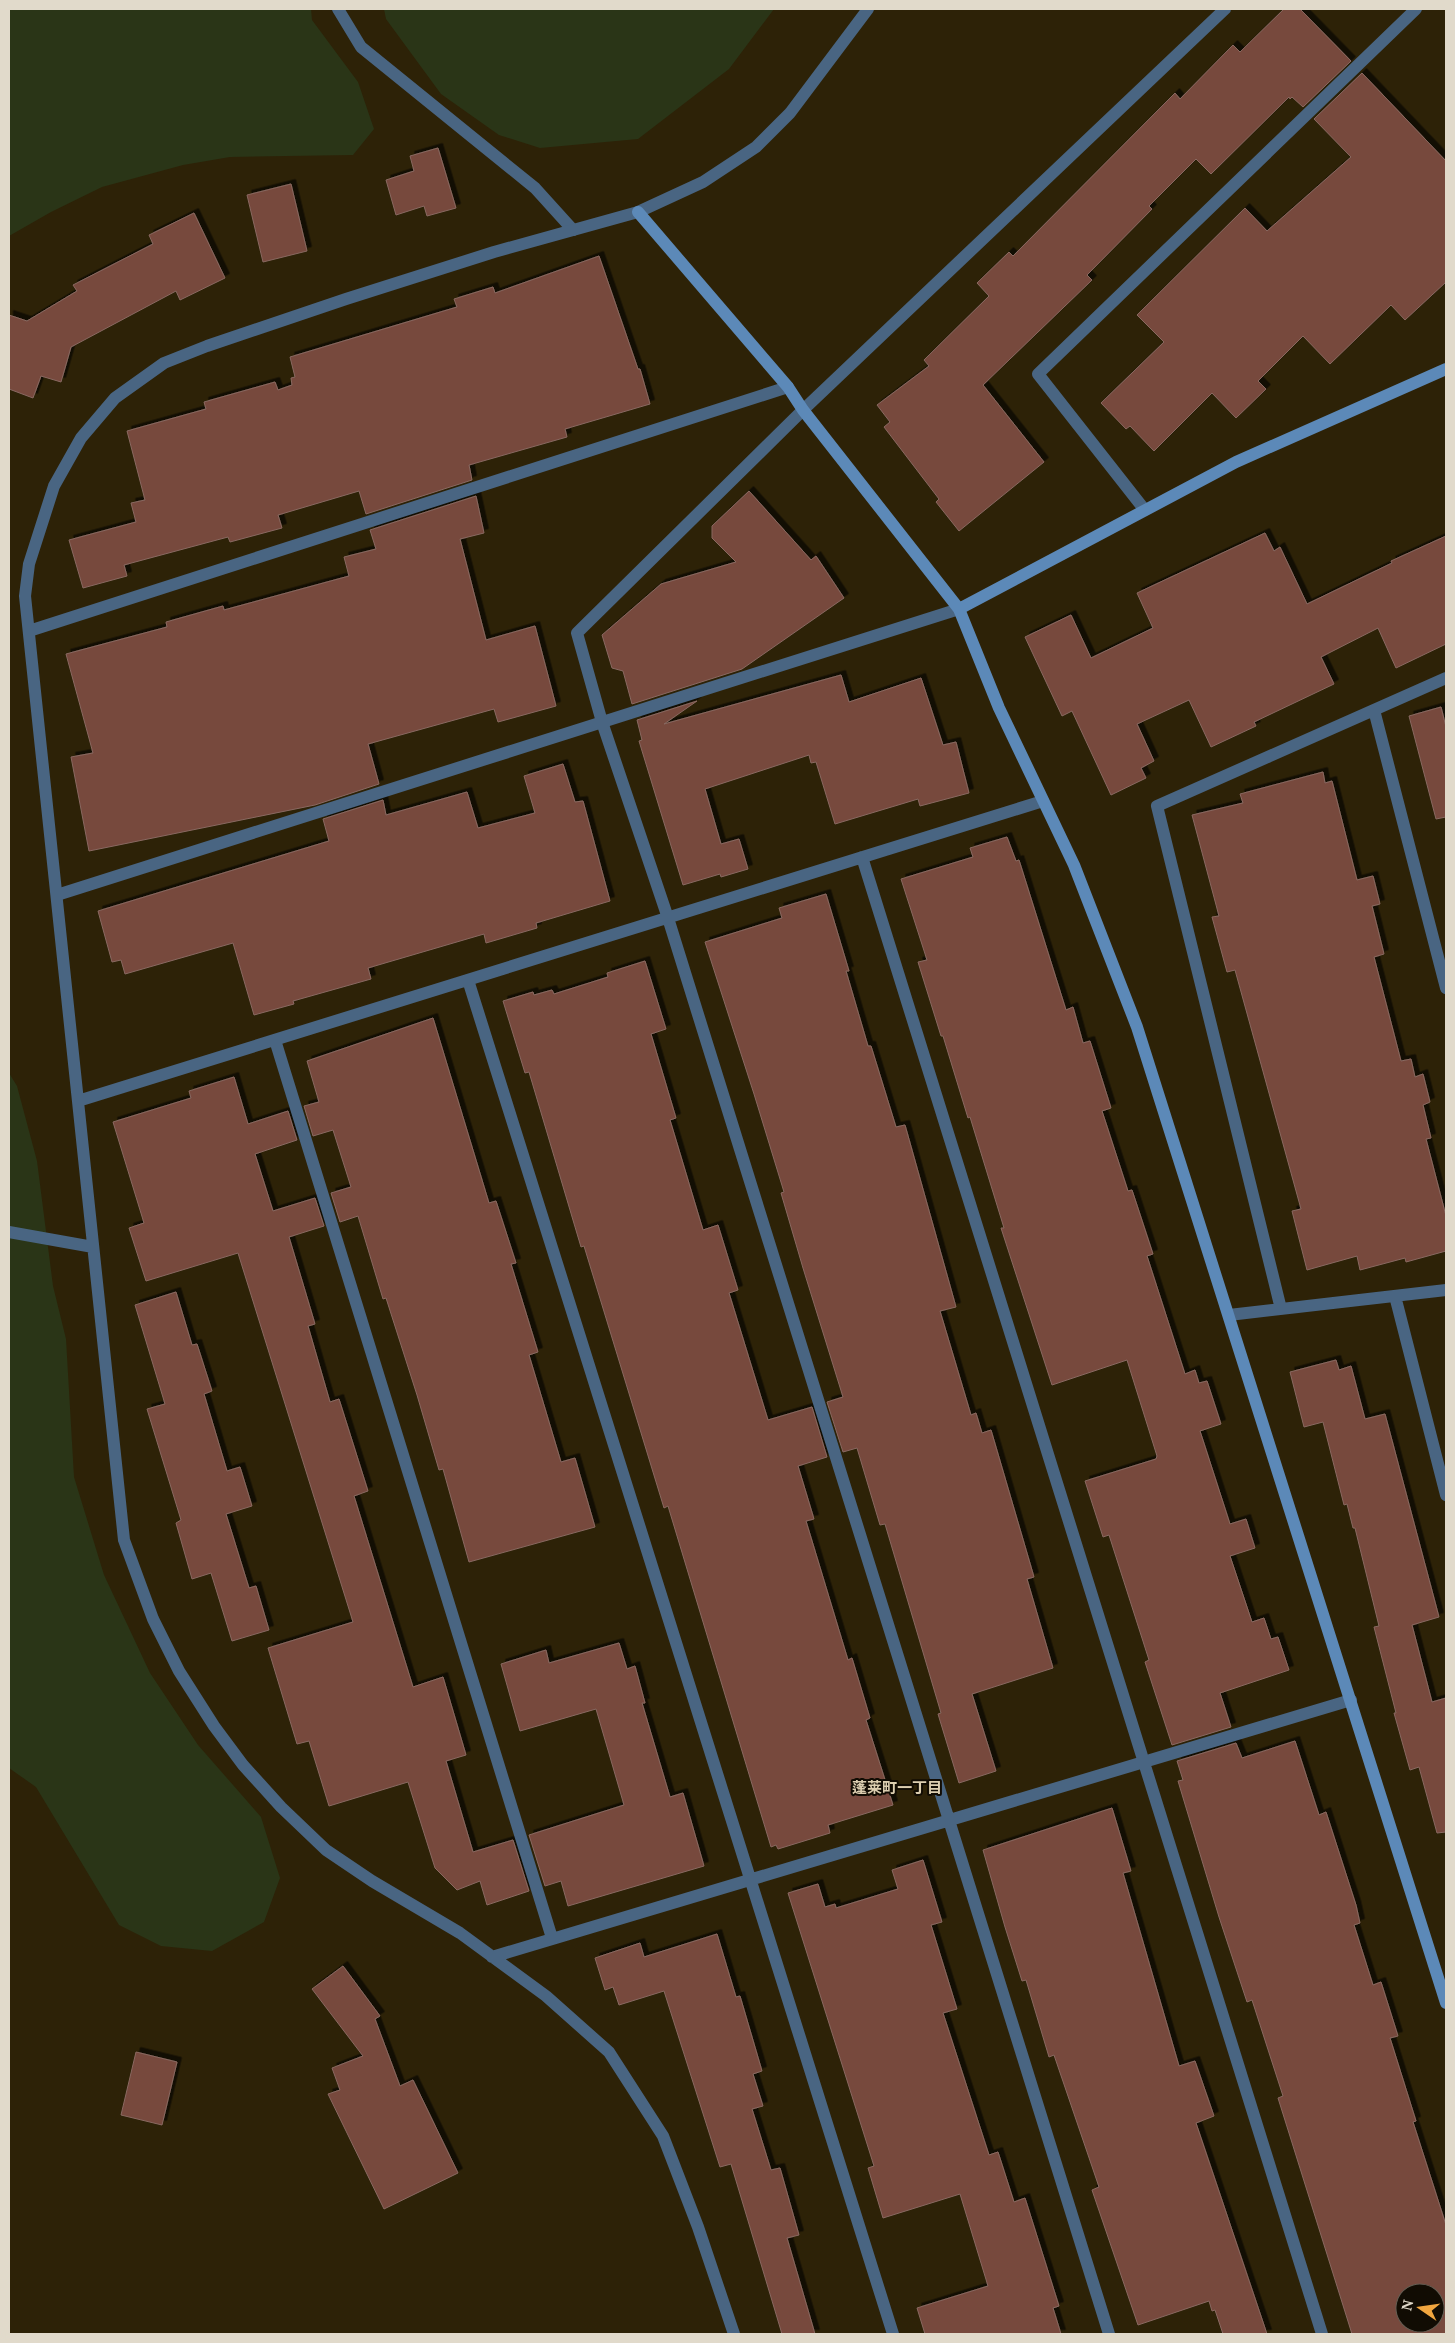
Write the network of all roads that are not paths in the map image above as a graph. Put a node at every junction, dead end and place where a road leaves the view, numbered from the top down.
1 (338, 9) edge
2 (868, 9) edge
3 (1225, 9) edge
4 (1416, 9) edge
5 (638, 212) junction
6 (572, 230) junction
7 (1446, 369) edge
8 (788, 387) junction
9 (804, 410) junction
10 (1144, 509) junction
11 (958, 609) junction
12 (29, 631) junction
13 (1446, 678) edge
14 (1374, 710) junction
15 (602, 722) junction
16 (1043, 801) junction
17 (862, 857) junction
18 (56, 895) junction
19 (668, 918) junction
20 (468, 980) junction
21 (1446, 988) edge
22 (275, 1040) junction
23 (78, 1101) junction
24 (9, 1232) edge
25 (93, 1247) junction
26 (1446, 1290) edge
27 (1395, 1296) junction
28 (1281, 1309) junction
29 (1229, 1315) junction
30 (1444, 1474) edge
31 (1446, 1495) edge
32 (1351, 1700) junction
33 (1144, 1762) junction
34 (949, 1820) junction
35 (751, 1879) junction
36 (552, 1938) junction
37 (492, 1956) junction
38 (1446, 2003) edge
39 (734, 2334) edge
40 (893, 2334) edge
41 (1109, 2334) edge
42 (1322, 2334) edge

1 - 6 street
2 - 5 street
3 - 9 street
4 - 10 street
5 - 6 street
5 - 8 street
6 - 12 street
7 - 10 street
8 - 9 street
8 - 12 street
9 - 11 street
9 - 15 street
10 - 11 street
11 - 15 street
11 - 16 street
12 - 18 street
13 - 14 street
14 - 21 street
14 - 28 street
15 - 18 street
15 - 19 street
16 - 17 street
16 - 29 street
17 - 19 street
17 - 33 street
18 - 23 street
19 - 20 street
19 - 34 street
20 - 22 street
20 - 35 street
22 - 23 street
22 - 36 street
23 - 25 street
24 - 25 street
25 - 37 street
26 - 27 street
27 - 28 street
27 - 30 street
28 - 29 street
29 - 32 street
30 - 31 street
32 - 33 street
32 - 38 street
33 - 34 street
33 - 42 street
34 - 35 street
34 - 41 street
35 - 36 street
35 - 40 street
36 - 37 street
37 - 39 street

